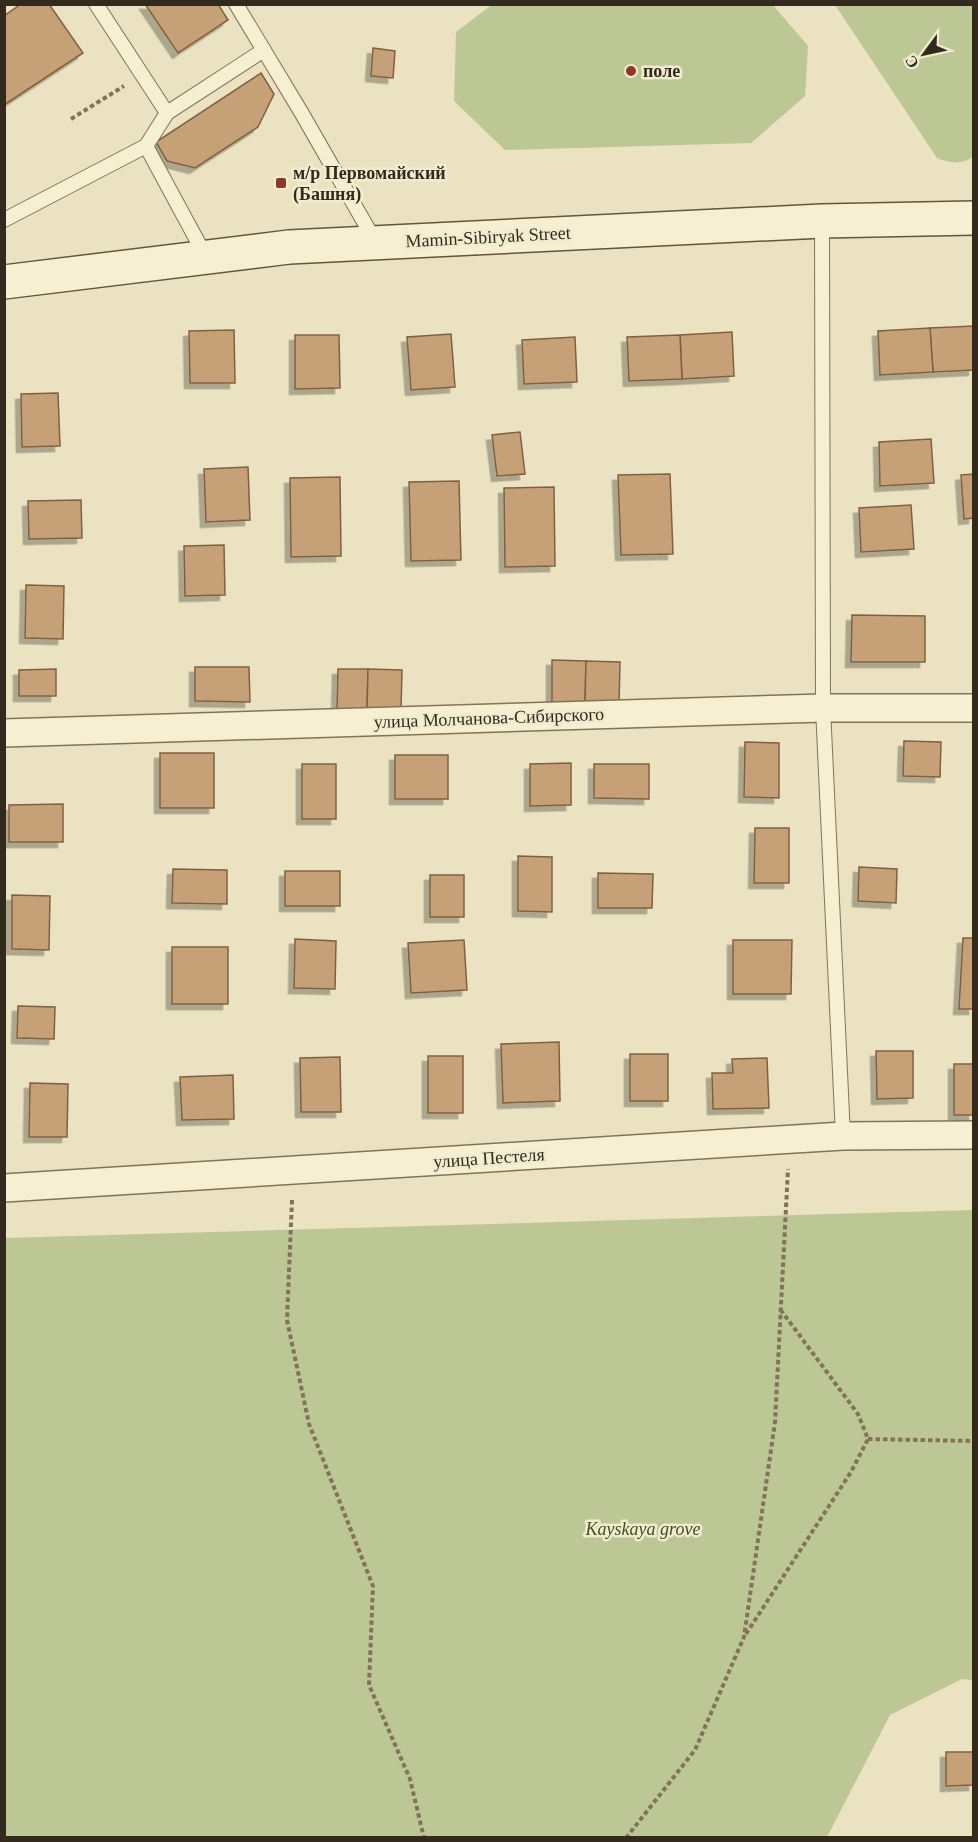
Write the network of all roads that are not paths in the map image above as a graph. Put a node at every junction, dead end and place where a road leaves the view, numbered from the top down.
1 (96, 4) edge
2 (236, 4) edge
3 (264, 51) junction
4 (167, 113) junction
5 (146, 146) junction
6 (974, 218) edge
7 (4, 220) edge
8 (822, 221) junction
9 (376, 243) junction
10 (206, 257) junction
11 (4, 282) edge
12 (823, 708) junction
13 (974, 708) edge
14 (4, 733) edge
15 (974, 1135) edge
16 (843, 1136) junction
17 (4, 1188) edge

1 - 4 lane
2 - 3 lane
3 - 4 lane
3 - 9 lane
4 - 5 lane
5 - 7 lane
5 - 10 lane
6 - 8 street, Mamin-Sibiryak Street
8 - 9 street, Mamin-Sibiryak Street
8 - 12 lane
9 - 10 street, Mamin-Sibiryak Street
10 - 11 street, Mamin-Sibiryak Street
12 - 13 street, улица Молчанова-Сибирского
12 - 14 street, улица Молчанова-Сибирского
12 - 16 lane
15 - 16 street, улица Пестеля
16 - 17 street, улица Пестеля

